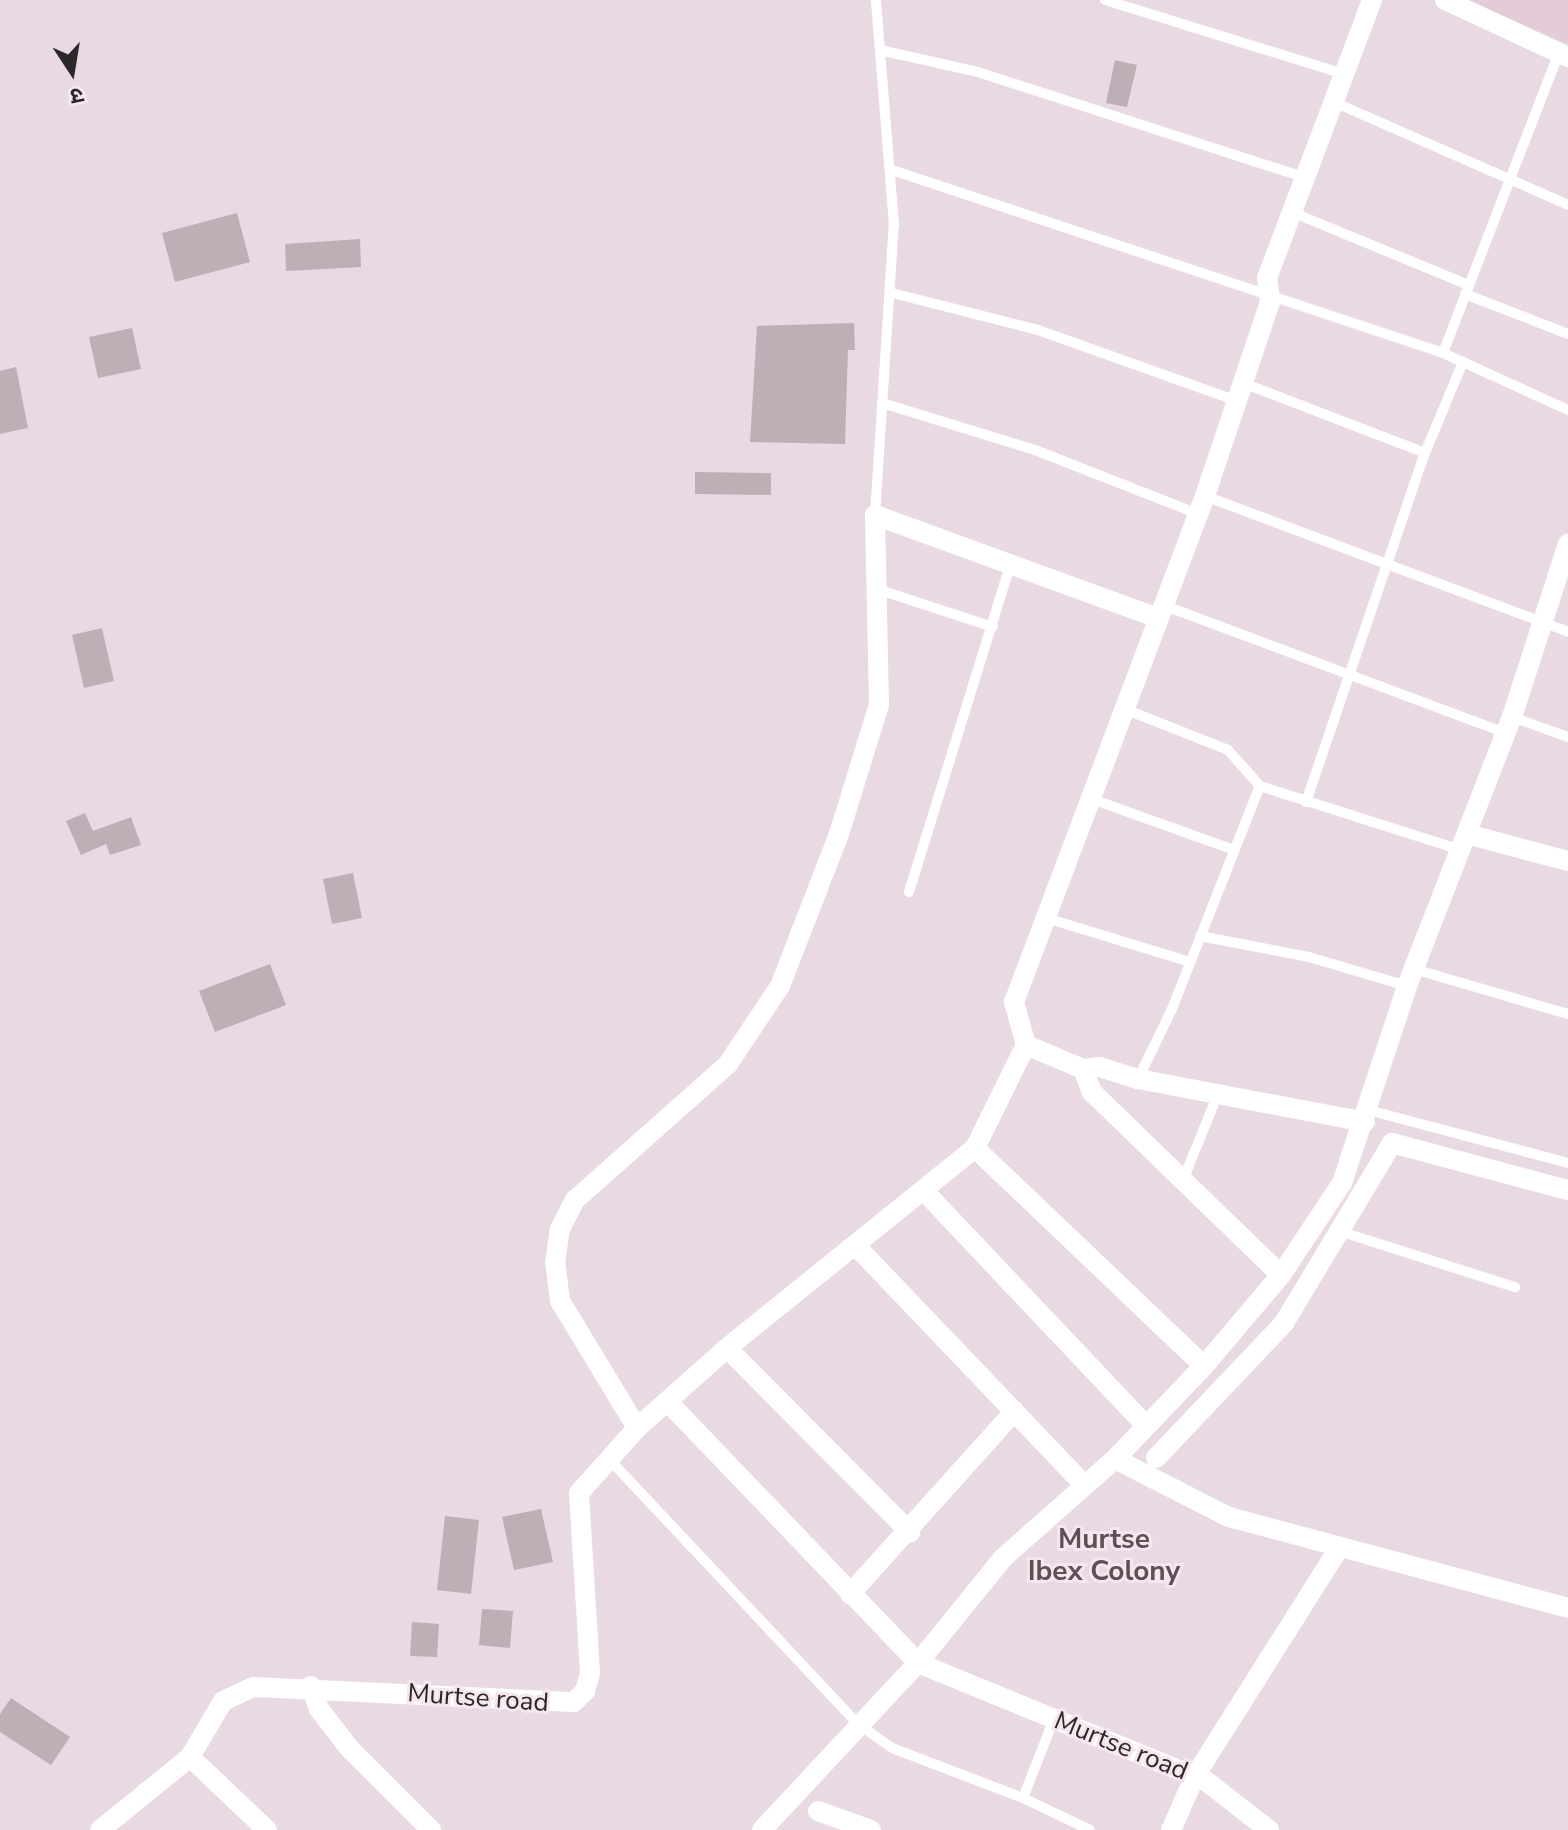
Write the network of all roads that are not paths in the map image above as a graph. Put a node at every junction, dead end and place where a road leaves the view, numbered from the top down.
1 (876, 0) edge
2 (1105, 0) edge
3 (1372, 0) edge
4 (1445, 0) edge
5 (880, 50) junction
6 (1564, 55) edge
7 (1346, 75) junction
8 (1336, 103) junction
9 (892, 170) junction
10 (1307, 178) junction
11 (1508, 181) junction
12 (1568, 205) edge
13 (1294, 213) junction
14 (1467, 290) junction
15 (1268, 291) junction
16 (892, 293) junction
17 (1568, 334) edge
18 (1443, 353) junction
19 (1463, 362) junction
20 (1238, 391) junction
21 (882, 403) junction
22 (1568, 410) edge
23 (1425, 453) junction
24 (1202, 505) junction
25 (875, 515) junction
26 (1568, 544) edge
27 (1010, 565) junction
28 (1389, 565) junction
29 (875, 588) junction
30 (1158, 611) junction
31 (1543, 623) junction
32 (993, 627) junction
33 (1568, 632) edge
34 (1347, 674) junction
35 (1122, 708) junction
36 (1509, 725) junction
37 (1568, 737) edge
38 (1260, 786) junction
39 (1088, 797) junction
40 (1306, 802) junction
41 (1464, 842) junction
42 (1234, 850) junction
43 (1568, 861) edge
44 (909, 892) dead end
45 (1043, 917) junction
46 (1200, 936) junction
47 (1190, 962) junction
48 (1410, 978) junction
49 (1568, 1014) edge
50 (1026, 1045) junction
51 (1083, 1069) junction
52 (1138, 1079) junction
53 (1218, 1094) junction
54 (1366, 1116) junction
55 (975, 1148) junction
56 (1568, 1163) edge
57 (1183, 1180) junction
58 (1568, 1190) edge
59 (925, 1192) junction
60 (1339, 1231) junction
61 (855, 1245) junction
62 (1281, 1275) junction
63 (1515, 1287) dead end
64 (727, 1348) junction
65 (1204, 1366) junction
66 (667, 1401) junction
67 (1015, 1411) junction
68 (1146, 1426) junction
69 (637, 1428) junction
70 (1156, 1458) dead end
71 (609, 1459) junction
72 (1115, 1459) junction
73 (1083, 1484) junction
74 (910, 1532) junction
75 (1339, 1548) junction
76 (850, 1594) junction
77 (1568, 1608) edge
78 (918, 1663) junction
79 (311, 1686) junction
80 (1054, 1719) junction
81 (857, 1723) junction
82 (190, 1757) junction
83 (1195, 1776) junction
84 (798, 1791) junction
85 (1023, 1798) junction
86 (818, 1821) edge
87 (107, 1828) edge
88 (267, 1830) edge
89 (431, 1830) edge
90 (762, 1830) edge
91 (871, 1830) edge
92 (1090, 1830) edge
93 (1171, 1830) edge
94 (1269, 1830) edge

1 - 5 lane
2 - 7 lane
3 - 7 street
4 - 6 street
5 - 9 lane
5 - 10 lane
6 - 11 lane
7 - 8 street
8 - 10 street
8 - 11 lane
9 - 15 lane
9 - 16 lane
10 - 13 street
11 - 12 lane
11 - 14 lane
13 - 14 lane
13 - 15 street
14 - 17 lane
14 - 18 lane
15 - 18 lane
15 - 20 street
16 - 20 lane
16 - 21 lane
18 - 19 lane
19 - 22 lane
19 - 23 lane
20 - 23 lane
20 - 24 street
21 - 24 lane
21 - 25 lane
23 - 28 lane
24 - 28 lane
24 - 30 street
25 - 27 street
25 - 29 street
26 - 31 street
27 - 30 street
27 - 32 lane
28 - 31 lane
28 - 34 lane
29 - 32 lane
29 - 69 street
30 - 34 lane
30 - 35 street
31 - 33 lane
31 - 36 street
32 - 44 lane
34 - 36 lane
34 - 40 lane
35 - 38 lane
35 - 39 street
36 - 37 lane
36 - 41 street
38 - 40 lane
38 - 42 lane
39 - 42 lane
39 - 45 street
40 - 41 lane
41 - 43 street
41 - 48 street
42 - 46 lane
45 - 47 lane
45 - 50 street
46 - 47 lane
46 - 48 lane
47 - 52 lane
48 - 49 lane
48 - 54 street
50 - 51 street
50 - 55 street
51 - 52 street
51 - 57 street
52 - 53 street
53 - 54 street
53 - 57 lane
54 - 56 lane
54 - 62 street
55 - 59 street, Murtse road
55 - 65 street
57 - 62 street
58 - 60 street
59 - 61 street, Murtse road
59 - 68 street
60 - 63 lane
60 - 70 street
61 - 64 street, Murtse road
61 - 67 street
62 - 65 street
64 - 66 street, Murtse road
64 - 74 street
65 - 68 street
66 - 69 street, Murtse road
66 - 76 street
67 - 73 street
67 - 74 street
68 - 72 street
69 - 71 street, Murtse road
71 - 79 street, Murtse road
71 - 81 lane
72 - 73 street
72 - 75 street
73 - 78 street
74 - 76 street
75 - 77 street
75 - 83 street
76 - 78 street
78 - 80 street, Murtse road
78 - 81 street
79 - 82 street, Murtse road
79 - 89 street
80 - 83 street, Murtse road
80 - 85 lane
81 - 84 street
81 - 85 lane
82 - 87 street, Murtse road
82 - 88 street
83 - 93 street
83 - 94 street, Murtse road
84 - 86 street
84 - 90 street
85 - 92 lane
86 - 91 street

